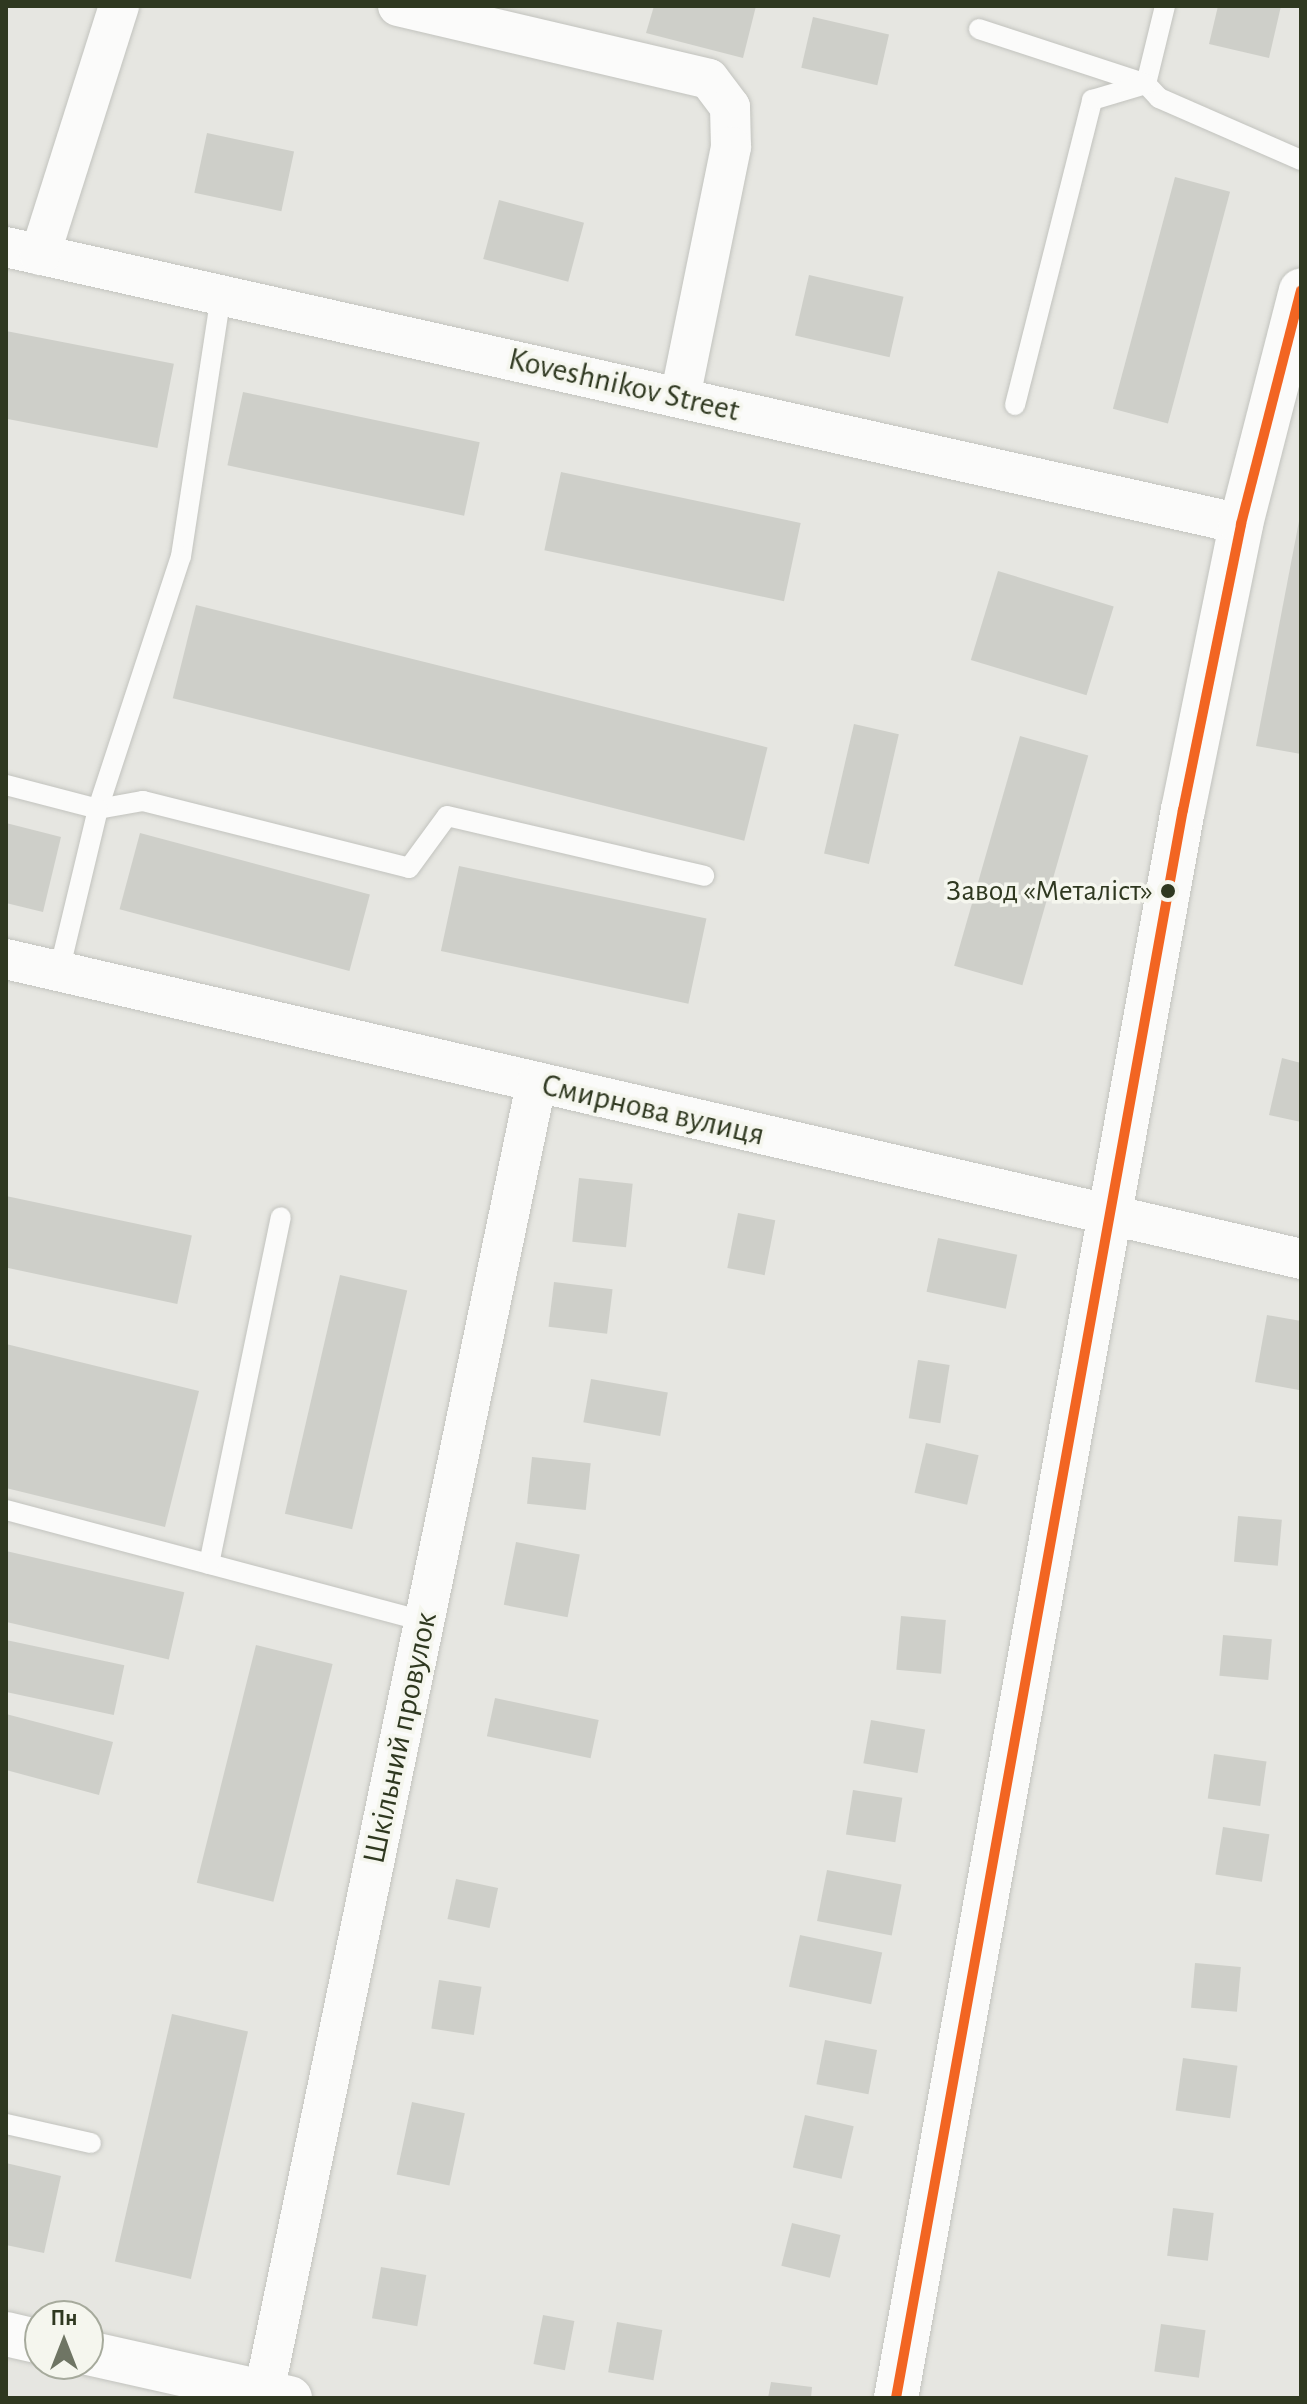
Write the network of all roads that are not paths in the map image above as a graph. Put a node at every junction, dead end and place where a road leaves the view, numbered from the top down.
1 (119, 6) edge
2 (398, 6) edge
3 (1165, 6) edge
4 (979, 29) dead end
5 (1146, 84) junction
6 (1301, 160) edge
7 (23, 251) edge
8 (1301, 291) edge
9 (221, 295) junction
10 (680, 397) junction
11 (1015, 405) dead end
12 (1241, 524) junction
13 (6, 785) edge
14 (98, 809) junction
15 (704, 876) dead end
16 (6, 959) edge
17 (59, 971) junction
18 (536, 1084) junction
19 (1109, 1215) junction
20 (281, 1217) dead end
21 (1301, 1259) edge
22 (6, 1510) edge
23 (209, 1564) junction
24 (424, 1621) junction
25 (6, 2124) edge
26 (91, 2143) dead end
27 (104, 2357) edge
28 (277, 2395) edge
29 (896, 2398) edge

1 - 7 street
2 - 10 street
3 - 5 lane
4 - 5 lane
5 - 6 lane
5 - 11 lane
7 - 9 street, Koveshnikov Street
8 - 12 street
9 - 10 street, Koveshnikov Street
9 - 14 lane
10 - 12 street, Koveshnikov Street
12 - 19 street
13 - 14 lane
14 - 15 lane
14 - 17 lane
16 - 17 street, Смирнова вулиця
17 - 18 street, Смирнова вулиця
18 - 19 street, Смирнова вулиця
18 - 24 street, Шкільний провулок
19 - 21 street, Смирнова вулиця
19 - 29 street
20 - 23 lane
22 - 23 lane
23 - 24 lane
24 - 28 street, Шкільний провулок
25 - 26 lane
27 - 28 street

